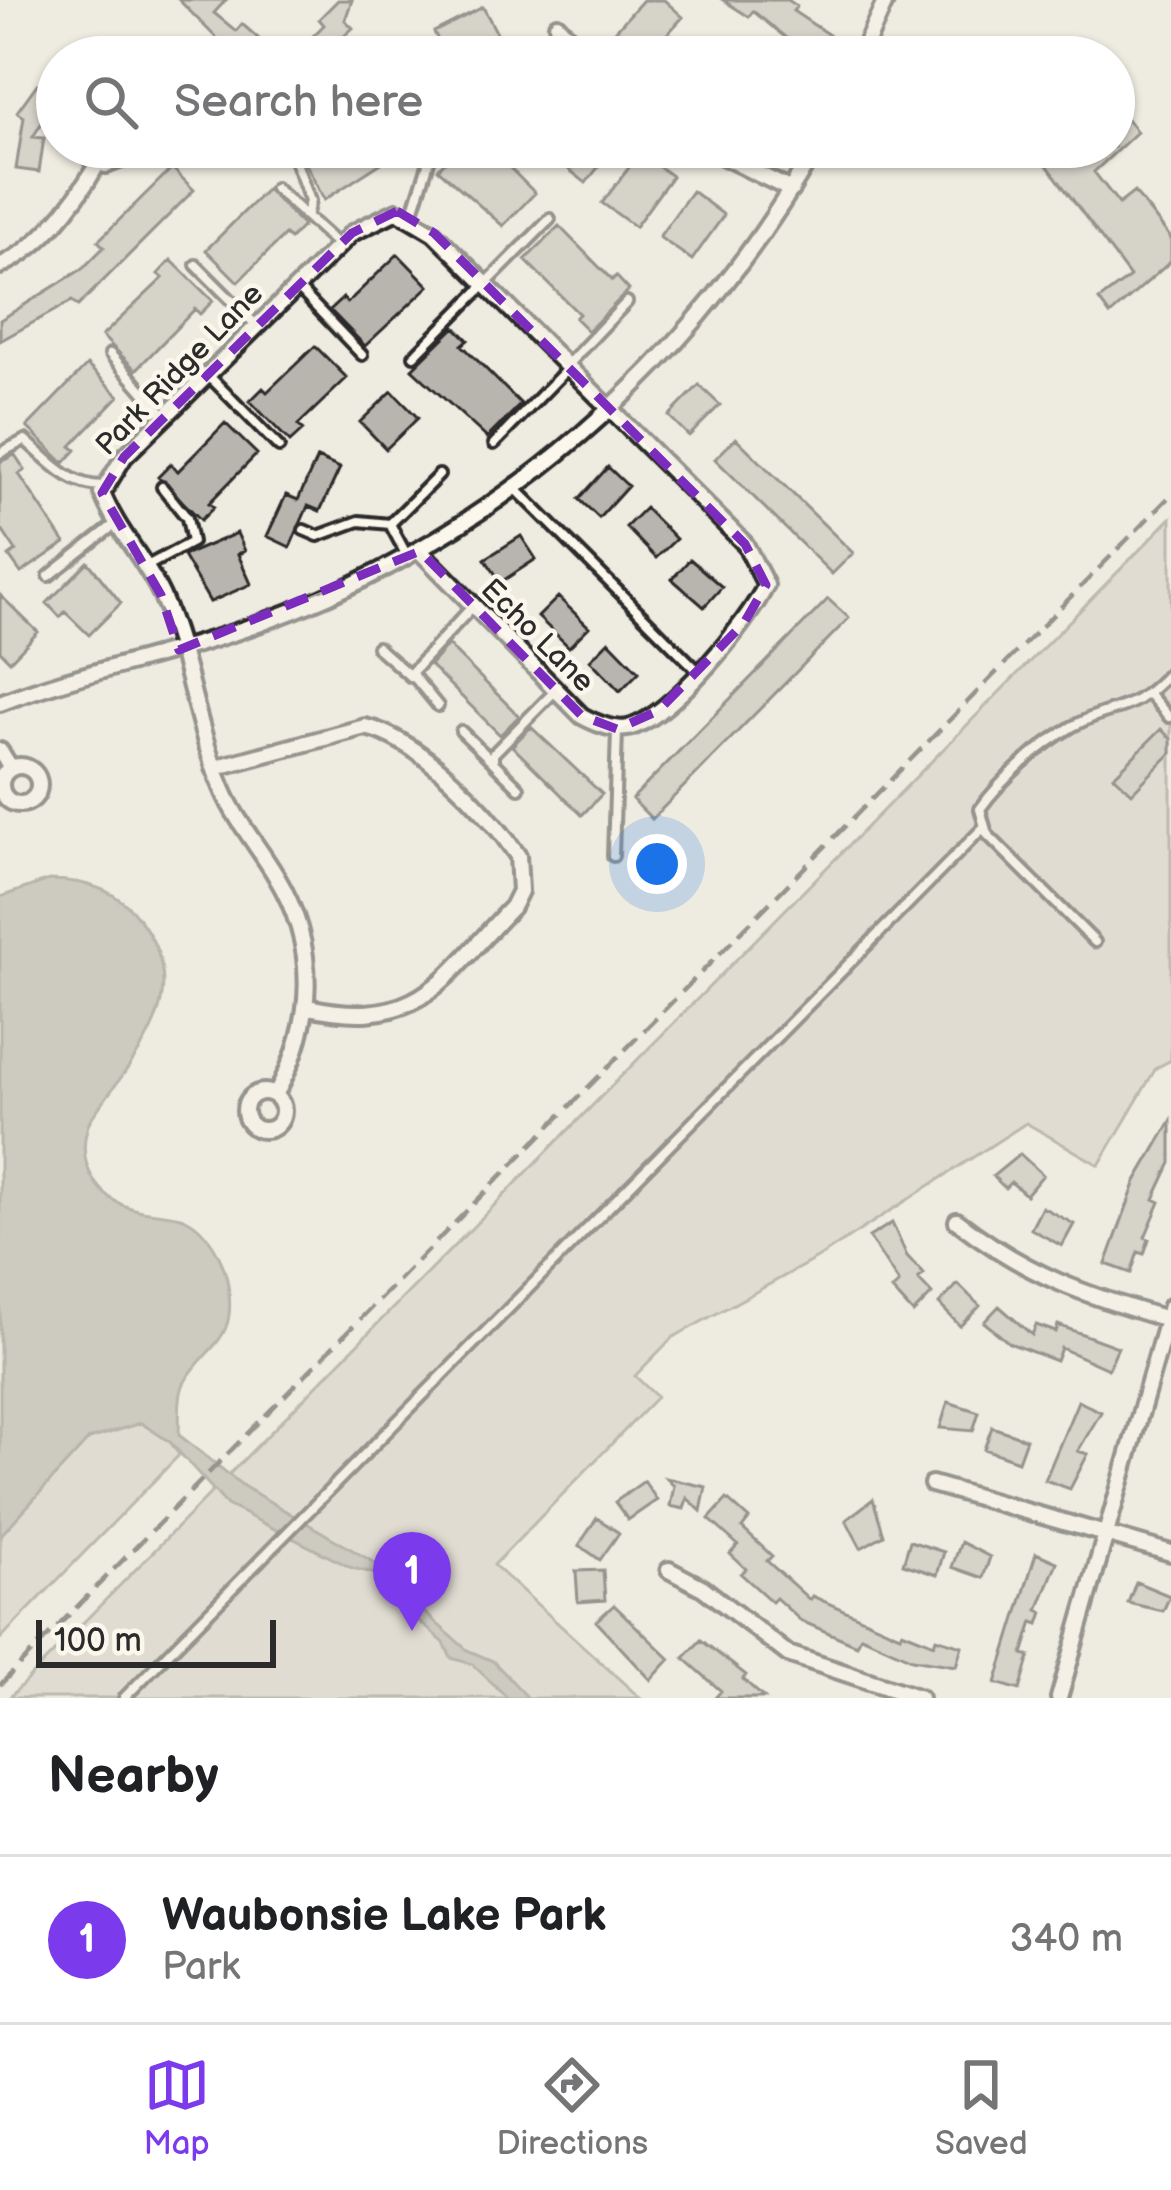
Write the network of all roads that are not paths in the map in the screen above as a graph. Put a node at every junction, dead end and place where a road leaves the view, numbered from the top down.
1 (886, 0) edge
2 (557, 25) dead end
3 (567, 36) edge
4 (870, 36) edge
5 (95, 168) edge
6 (298, 168) edge
7 (427, 168) edge
8 (746, 168) edge
9 (804, 168) edge
10 (275, 188) dead end
11 (791, 190) junction
12 (308, 212) junction
13 (411, 218) junction
14 (550, 219) dead end
15 (339, 246) junction
16 (196, 265) dead end
17 (0, 266) edge
18 (484, 284) junction
19 (296, 287) junction
20 (628, 302) dead end
21 (257, 326) junction
22 (110, 354) dead end
23 (362, 355) dead end
24 (413, 356) dead end
25 (567, 367) junction
26 (208, 375) junction
27 (610, 411) junction
28 (165, 416) junction
29 (494, 444) dead end
30 (279, 447) dead end
31 (0, 453) edge
32 (440, 475) dead end
33 (106, 486) junction
34 (162, 487) dead end
35 (514, 488) junction
36 (390, 524) junction
37 (115, 525) junction
38 (304, 530) dead end
39 (414, 554) junction
40 (146, 566) junction
41 (49, 576) dead end
42 (472, 607) junction
43 (377, 647) dead end
44 (178, 650) junction
45 (698, 670) junction
46 (1171, 670) edge
47 (412, 678) junction
48 (556, 690) junction
49 (1149, 694) junction
50 (0, 703) edge
51 (438, 706) dead end
52 (1168, 717) edge
53 (617, 729) junction
54 (460, 731) dead end
55 (0, 752) edge
56 (494, 762) junction
57 (11, 768) dead end
58 (214, 768) junction
59 (519, 788) dead end
60 (983, 828) junction
61 (613, 856) dead end
62 (1095, 942) dead end
63 (308, 1007) junction
64 (275, 1095) dead end
65 (957, 1221) dead end
66 (1169, 1312) edge
67 (932, 1484) dead end
68 (1106, 1534) junction
69 (1171, 1553) edge
70 (669, 1570) dead end
71 (124, 1698) edge
72 (920, 1698) edge
73 (1059, 1698) edge

1 - 4 street
2 - 3 street
5 - 17 street
6 - 12 lane
7 - 13 lane
8 - 11 street
9 - 11 street
10 - 12 lane
11 - 27 street
12 - 15 lane
13 - 15 street, Park Ridge Lane
13 - 18 street
14 - 18 lane
15 - 19 street, Park Ridge Lane
16 - 21 lane
18 - 24 lane
18 - 25 street
19 - 21 street, Park Ridge Lane
19 - 23 lane
20 - 25 lane
21 - 26 street, Park Ridge Lane
22 - 28 lane
25 - 27 street
25 - 29 lane
26 - 28 street, Park Ridge Lane
26 - 30 lane
27 - 35 street
27 - 45 street
28 - 33 street, Park Ridge Lane
31 - 33 lane
32 - 36 lane
33 - 37 street, Park Ridge Lane
34 - 40 lane
35 - 39 street
35 - 45 lane
36 - 38 lane
36 - 39 lane
37 - 40 street, Park Ridge Lane
37 - 41 lane
39 - 42 street, Echo Lane
39 - 44 street
40 - 44 street, Park Ridge Lane
42 - 47 lane
42 - 48 street, Echo Lane
43 - 47 lane
44 - 50 street
44 - 58 street, Park Ridge Lane
45 - 53 street
46 - 49 lane
47 - 51 lane
48 - 53 street, Echo Lane
48 - 56 lane
49 - 52 lane
49 - 60 lane
53 - 61 lane
54 - 56 lane
55 - 57 street
56 - 59 lane
58 - 63 street, Park Ridge Lane
58 - 63 street
60 - 62 lane
60 - 71 lane
63 - 64 street
65 - 66 street
66 - 68 street
67 - 68 street
68 - 69 street
68 - 73 street
70 - 72 street

